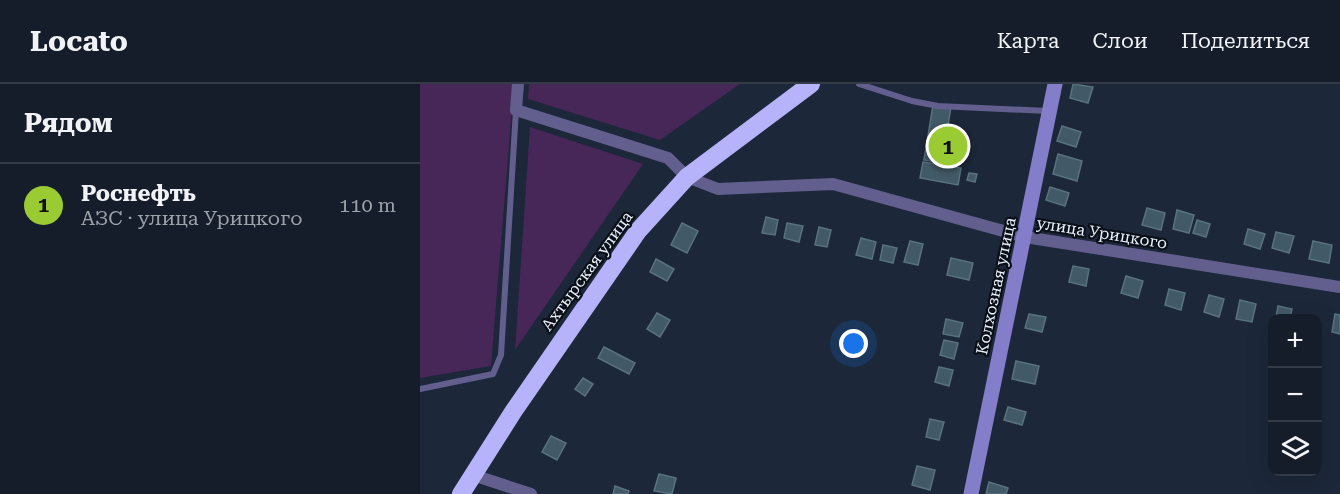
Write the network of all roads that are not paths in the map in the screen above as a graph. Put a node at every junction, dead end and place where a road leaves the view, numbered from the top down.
1 (518, 84) edge
2 (811, 84) edge
3 (859, 84) edge
4 (1055, 84) edge
5 (516, 110) junction
6 (1048, 111) junction
7 (687, 177) junction
8 (1025, 237) junction
9 (1340, 287) edge
10 (420, 389) edge
11 (473, 475) junction
12 (461, 494) edge
13 (531, 494) edge
14 (971, 494) edge

1 - 5 street
2 - 7 highway, Ахтырская улица
3 - 6 lane
4 - 6 street, Колхозная улица
5 - 7 street
5 - 10 lane
6 - 8 street, Колхозная улица
7 - 8 street, улица Урицкого
7 - 11 highway, Ахтырская улица
8 - 9 street, улица Урицкого
8 - 14 street, Колхозная улица
11 - 12 highway, Ахтырская улица
11 - 13 street

